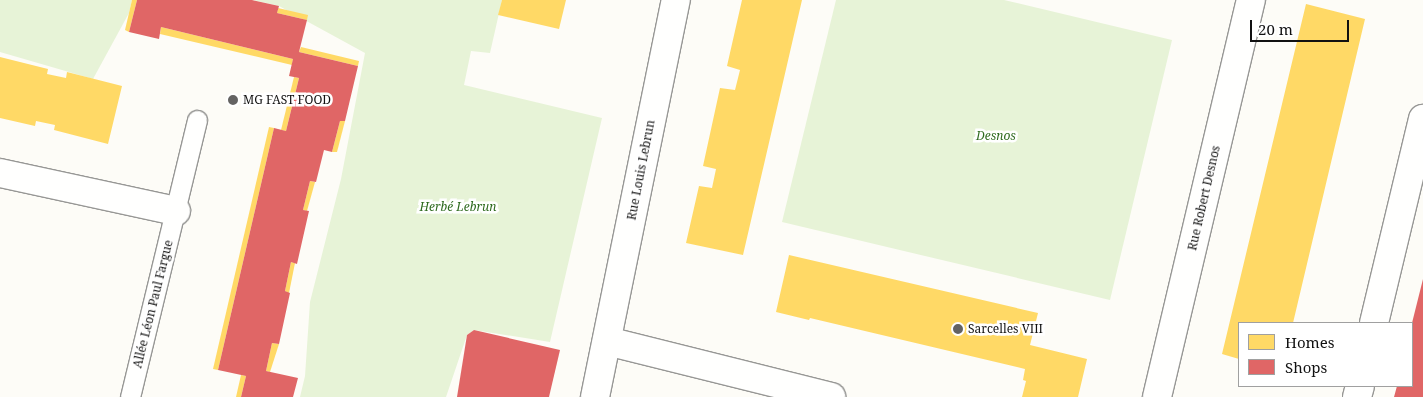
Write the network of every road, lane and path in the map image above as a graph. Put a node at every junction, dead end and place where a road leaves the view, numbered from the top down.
1 (676, 0) edge
2 (1250, 0) edge
3 (1423, 119) edge
4 (197, 120) dead end
5 (0, 173) edge
6 (176, 211) junction
7 (1374, 322) edge
8 (607, 341) junction
9 (130, 397) edge
10 (595, 397) edge
11 (831, 397) edge
12 (1157, 397) edge

1 - 8 street, Rue Louis Lebrun
2 - 12 street, Rue Robert Desnos
3 - 7 street
4 - 6 lane, Allée Léon Paul Fargue
5 - 6 street
6 - 9 lane, Allée Léon Paul Fargue
8 - 10 street, Rue Louis Lebrun
8 - 11 street

